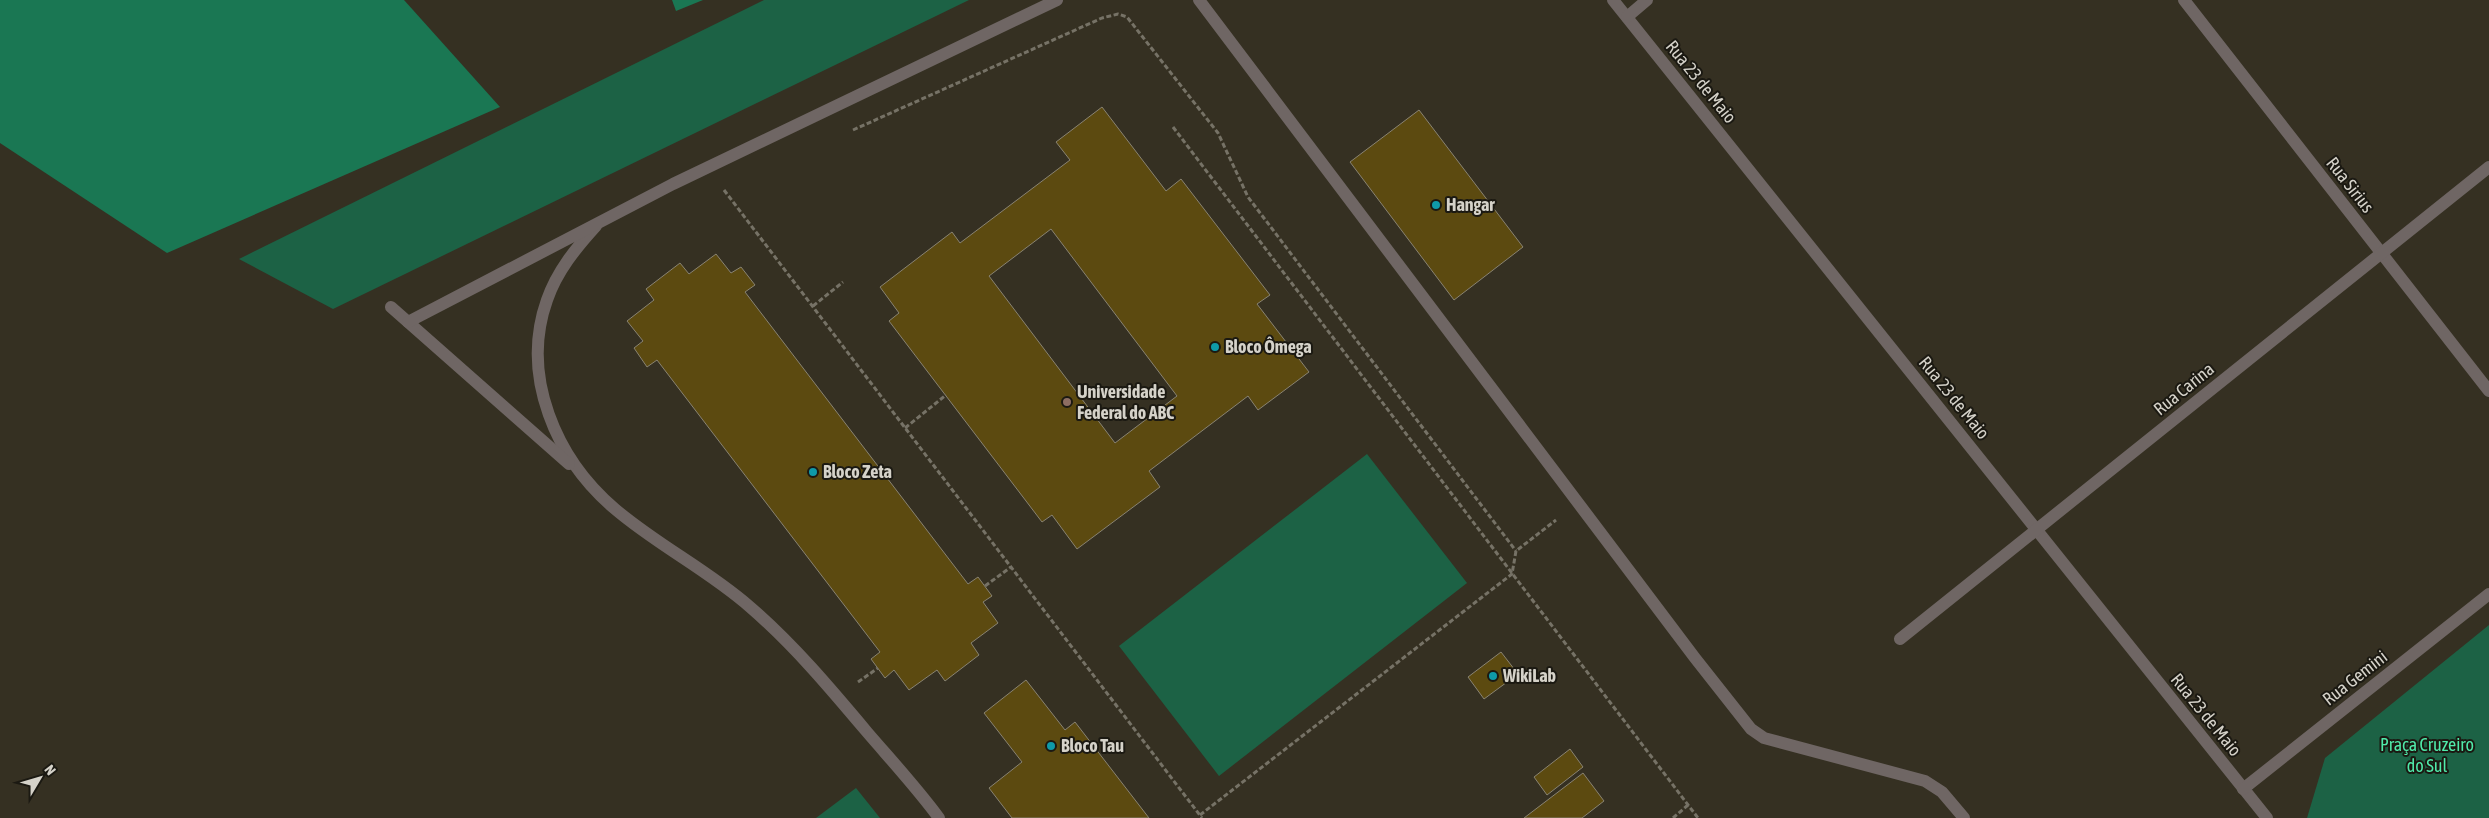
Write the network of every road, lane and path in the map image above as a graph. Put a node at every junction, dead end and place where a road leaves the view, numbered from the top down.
1 (1057, 0) edge
2 (1199, 0) edge
3 (1614, 0) edge
4 (1647, 0) edge
5 (2184, 0) edge
6 (1627, 17) junction
7 (1173, 128) dead end
8 (850, 132) dead end
9 (2489, 166) edge
10 (730, 186) dead end
11 (724, 189) junction
12 (717, 192) dead end
13 (596, 226) junction
14 (2381, 253) junction
15 (843, 282) dead end
16 (813, 306) junction
17 (391, 307) dead end
18 (408, 322) junction
19 (2489, 391) edge
20 (946, 395) dead end
21 (905, 428) junction
22 (580, 474) junction
23 (1578, 502) junction
24 (2036, 529) junction
25 (1516, 551) junction
26 (1011, 567) junction
27 (1512, 574) junction
28 (985, 586) dead end
29 (2489, 594) edge
30 (1900, 638) dead end
31 (878, 668) dead end
32 (852, 677) dead end
33 (858, 683) junction
34 (864, 690) dead end
35 (2243, 789) junction
36 (1688, 805) junction
37 (1201, 817) edge
38 (940, 818) edge
39 (1673, 818) edge
40 (1698, 818) edge
41 (1964, 818) edge
42 (2267, 818) edge

1 - 13 street
2 - 23 street
3 - 6 street, Rua 23 de Maio
4 - 6 street
5 - 14 street, Rua Sirius
6 - 24 street, Rua 23 de Maio
7 - 27 path
8 - 25 path
9 - 14 street, Rua Carina
10 - 11 path
11 - 12 path
11 - 16 path
13 - 18 street
13 - 22 street
14 - 19 street, Rua Sirius
14 - 24 street, Rua Carina
15 - 16 path
16 - 21 path
17 - 18 street
18 - 22 street
20 - 21 path
21 - 26 path
22 - 38 street
23 - 25 path
23 - 41 street
24 - 30 street, Rua Carina
24 - 35 street, Rua 23 de Maio
25 - 27 path
26 - 28 path
26 - 37 path
27 - 36 path
27 - 37 path
29 - 35 street, Rua Gemini
31 - 33 path
32 - 33 path
33 - 34 path
35 - 42 street, Rua 23 de Maio
36 - 39 path
36 - 40 path

